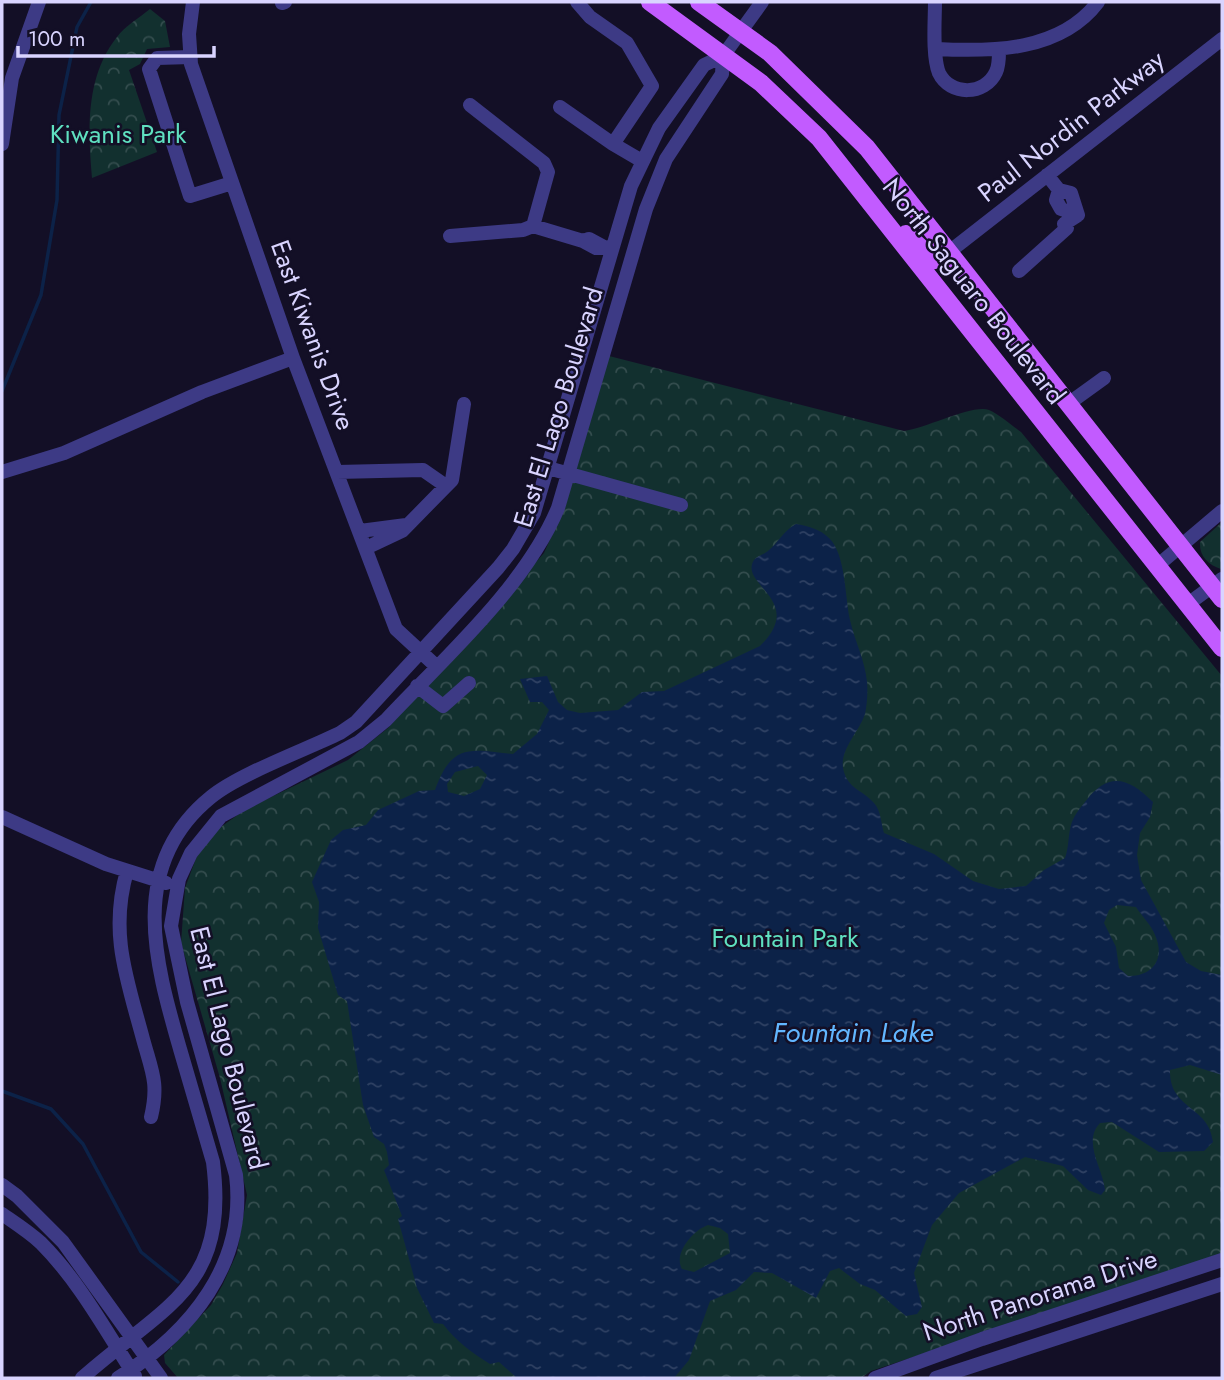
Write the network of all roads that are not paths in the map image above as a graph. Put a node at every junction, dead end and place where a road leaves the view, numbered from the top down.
1 (39, 2) edge
2 (193, 2) edge
3 (577, 2) edge
4 (650, 2) edge
5 (699, 2) edge
6 (762, 2) edge
7 (935, 2) edge
8 (1098, 2) edge
9 (741, 31) junction
10 (1222, 39) edge
11 (937, 49) junction
12 (999, 51) junction
13 (723, 56) junction
14 (191, 57) junction
15 (470, 105) dead end
16 (560, 107) dead end
17 (2, 144) edge
18 (613, 144) junction
19 (642, 162) junction
20 (1047, 175) junction
21 (232, 183) junction
22 (886, 220) junction
23 (533, 226) junction
24 (450, 236) dead end
25 (607, 246) junction
26 (949, 252) junction
27 (1019, 271) dead end
28 (293, 358) junction
29 (577, 369) junction
30 (597, 373) junction
31 (1104, 378) dead end
32 (464, 404) dead end
33 (1068, 404) junction
34 (548, 468) junction
35 (2, 472) edge
36 (337, 472) junction
37 (568, 474) junction
38 (446, 486) junction
39 (681, 505) dead end
40 (1222, 511) edge
41 (406, 525) junction
42 (360, 531) junction
43 (1180, 547) junction
44 (366, 548) junction
45 (1157, 566) junction
46 (1219, 588) edge
47 (1188, 604) junction
48 (1222, 648) edge
49 (421, 652) junction
50 (436, 666) junction
51 (469, 683) dead end
52 (417, 686) junction
53 (226, 788) junction
54 (234, 807) junction
55 (2, 817) edge
56 (127, 871) junction
57 (159, 881) junction
58 (178, 886) junction
59 (151, 1117) dead end
60 (2, 1185) edge
61 (2, 1214) edge
62 (1222, 1260) edge
63 (1222, 1284) edge
64 (132, 1337) junction
65 (117, 1348) junction
66 (145, 1359) junction
67 (129, 1376) edge
68 (82, 1378) edge
69 (161, 1378) edge
70 (875, 1378) edge
71 (936, 1378) edge

1 - 17 street
2 - 14 street, East Kiwanis Drive
3 - 18 street
4 - 13 main road, North Saguaro Boulevard
5 - 9 main road, North Saguaro Boulevard
6 - 9 street
7 - 11 street
8 - 12 street
9 - 13 street
9 - 26 main road, North Saguaro Boulevard
10 - 20 street, Paul Nordin Parkway
11 - 12 street
11 - 12 street
13 - 19 street, East El Lago Boulevard
13 - 22 main road, North Saguaro Boulevard
13 - 30 street, East El Lago Boulevard
14 - 21 street, East Kiwanis Drive
14 - 21 street
15 - 23 street
16 - 18 street
18 - 19 street
19 - 25 street, East El Lago Boulevard
20 - 26 street, Paul Nordin Parkway
20 - 27 street
21 - 28 street, East Kiwanis Drive
22 - 26 main road
22 - 45 main road, North Saguaro Boulevard
23 - 24 street
23 - 25 street
25 - 29 street, East El Lago Boulevard
26 - 33 main road, North Saguaro Boulevard
28 - 35 street
28 - 36 street, East Kiwanis Drive
29 - 30 street
29 - 34 street, East El Lago Boulevard
30 - 37 street, East El Lago Boulevard
31 - 33 street
32 - 38 street
33 - 43 main road, North Saguaro Boulevard
34 - 37 street
34 - 49 street, East El Lago Boulevard
36 - 38 street
36 - 42 street, East Kiwanis Drive
37 - 39 street
37 - 50 street, East El Lago Boulevard
38 - 41 street
40 - 43 street
41 - 42 street
41 - 44 street
42 - 44 street, East Kiwanis Drive
43 - 45 street
43 - 46 main road, North Saguaro Boulevard
44 - 49 street, East Kiwanis Drive
45 - 47 main road, North Saguaro Boulevard
46 - 47 street
47 - 48 main road, North Saguaro Boulevard
49 - 50 street, East Kiwanis Drive
49 - 53 street, East El Lago Boulevard
50 - 52 street, East El Lago Boulevard
51 - 52 street
52 - 54 street, East El Lago Boulevard
53 - 54 street
53 - 57 street, East El Lago Boulevard
54 - 58 street, East El Lago Boulevard
55 - 56 street
56 - 57 street
56 - 59 street
57 - 58 street
57 - 64 street, East El Lago Boulevard
58 - 66 street, East El Lago Boulevard
60 - 64 street
61 - 65 street
62 - 70 street, North Panorama Drive
63 - 71 street, North Panorama Drive
64 - 65 street, East El Lago Boulevard
64 - 66 street
65 - 67 street
65 - 68 street, East El Lago Boulevard
66 - 67 street, East El Lago Boulevard
66 - 69 street

